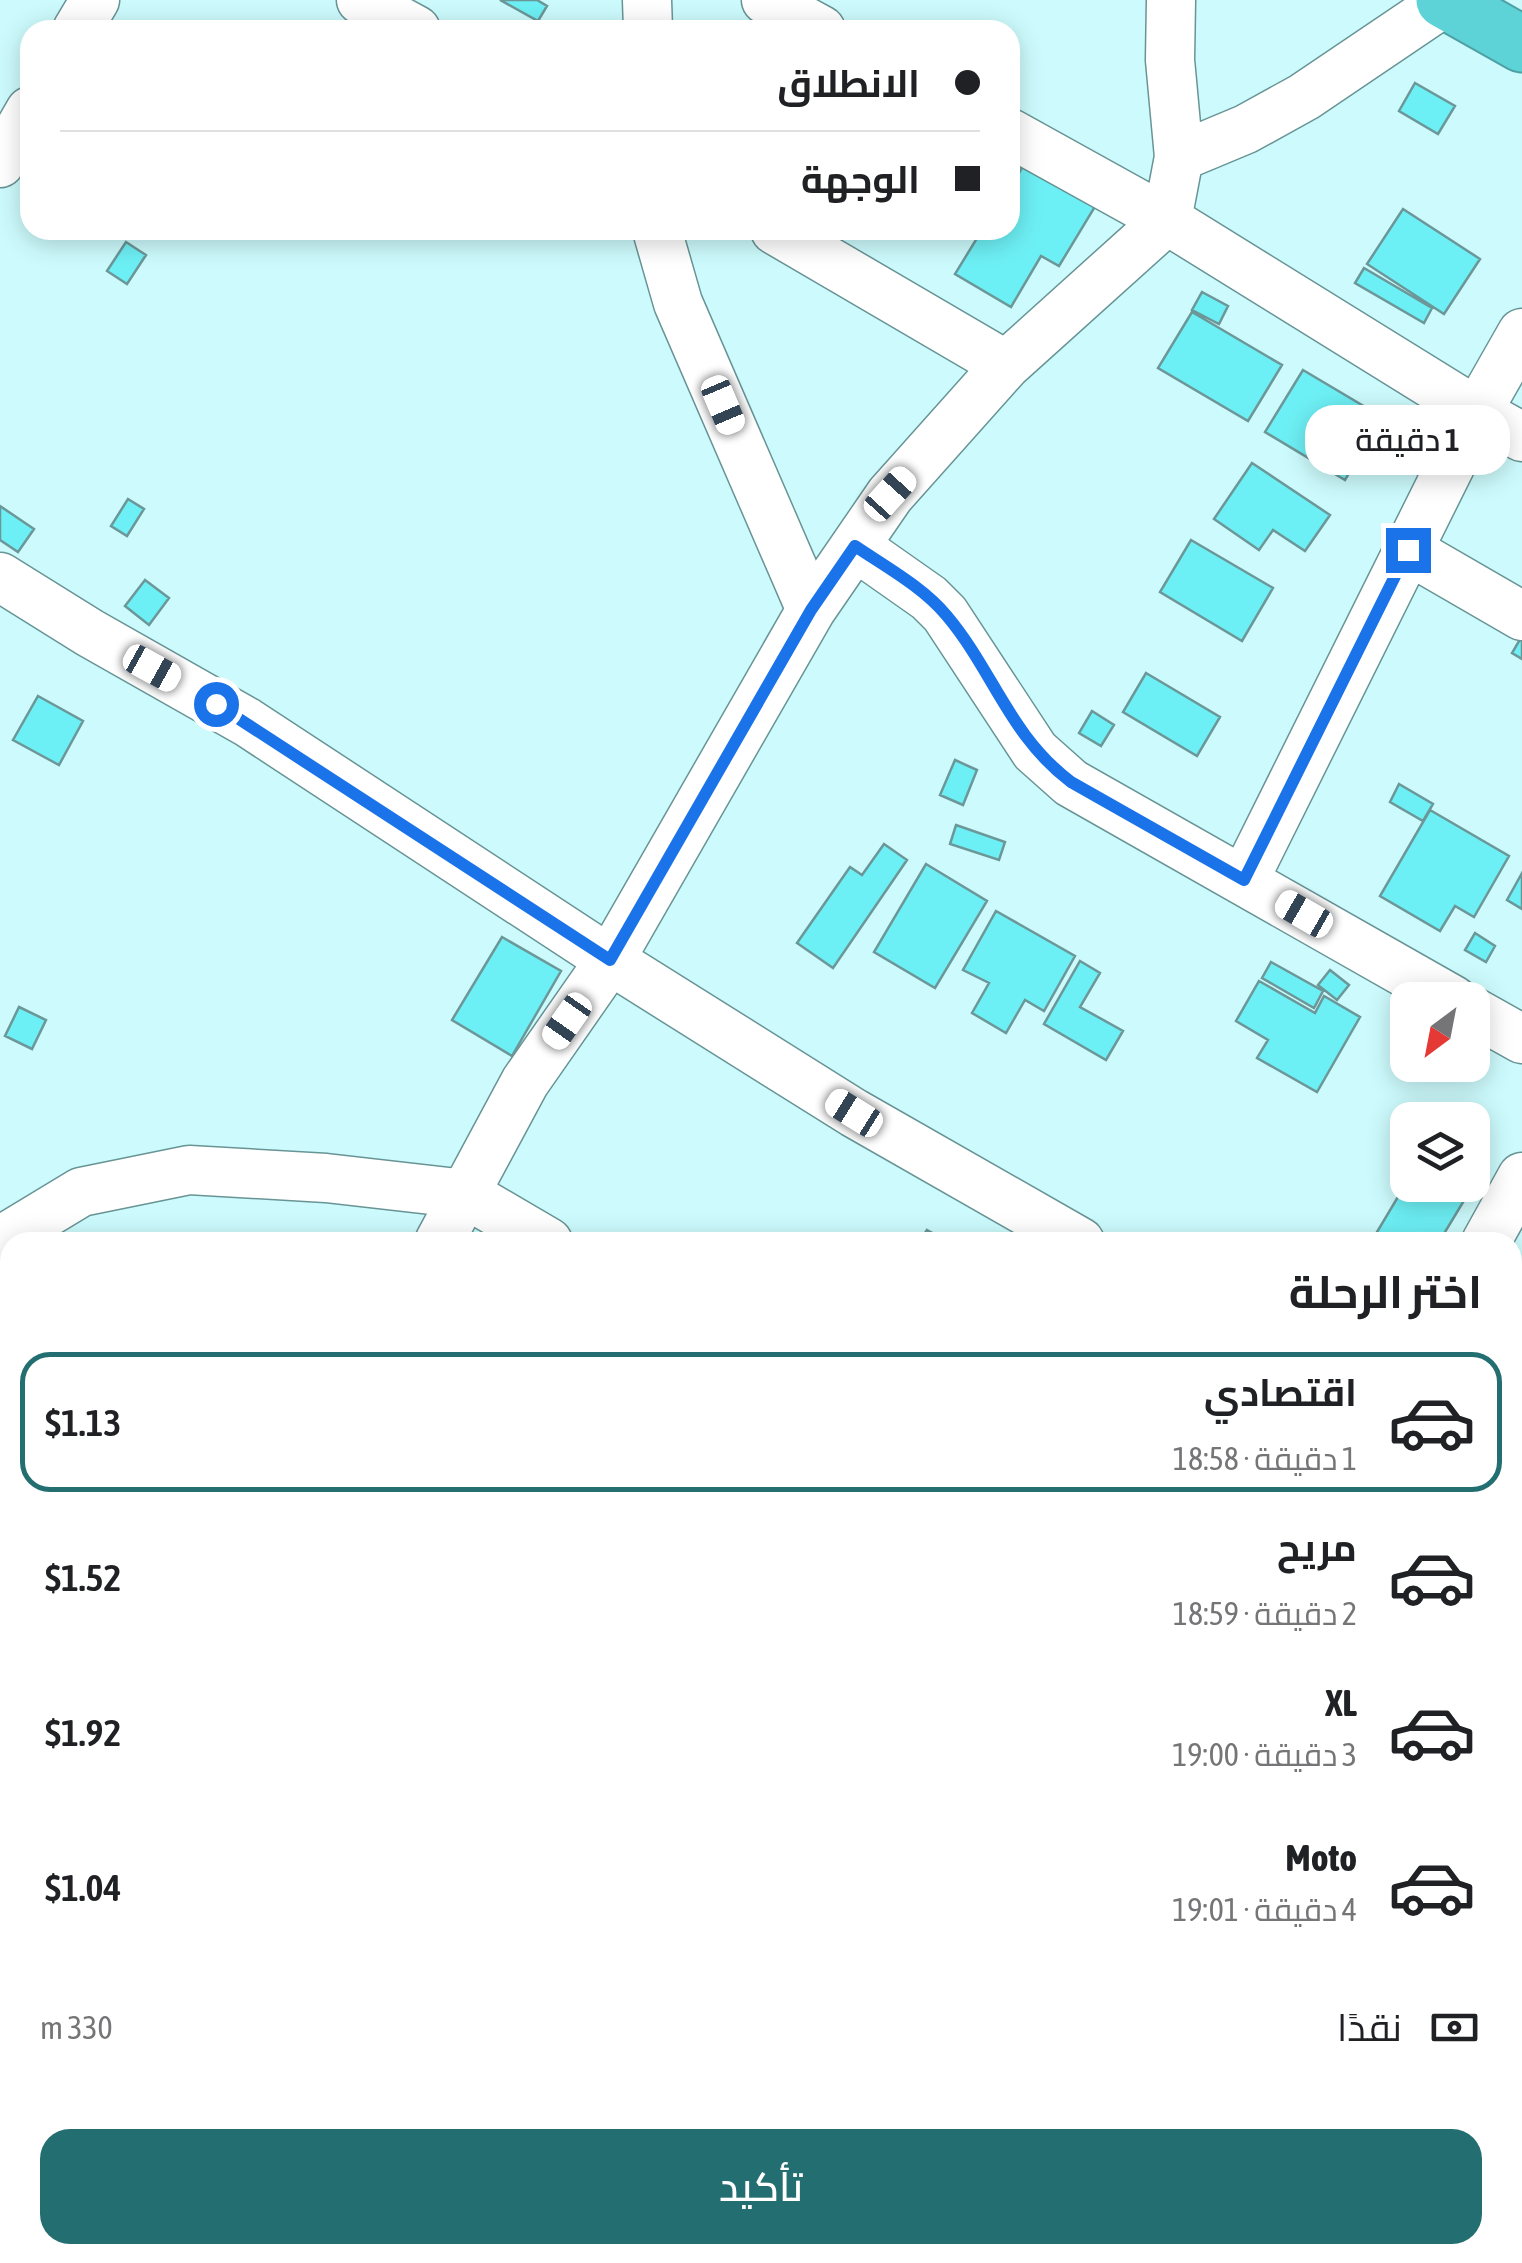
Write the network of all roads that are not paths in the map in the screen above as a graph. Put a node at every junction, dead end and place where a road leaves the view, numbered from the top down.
1 (361, 0) edge
2 (766, 0) edge
3 (1171, 0) edge
4 (1445, 0) edge
5 (398, 20) edge
6 (803, 20) edge
7 (1522, 44) edge
8 (20, 128) edge
9 (1020, 139) edge
10 (1179, 158) junction
11 (0, 163) edge
12 (1167, 220) junction
13 (660, 240) edge
14 (793, 240) edge
15 (1522, 334) edge
16 (1006, 365) junction
17 (1477, 412) junction
18 (1522, 437) edge
19 (855, 546) junction
20 (1408, 550) junction
21 (0, 577) edge
22 (811, 610) junction
23 (1522, 616) edge
24 (1244, 880) junction
25 (610, 960) junction
26 (1422, 982) edge
27 (1490, 1021) edge
28 (1522, 1039) edge
29 (1522, 1176) edge
30 (466, 1194) junction
31 (15, 1232) edge
32 (445, 1232) edge
33 (531, 1232) edge
34 (1062, 1232) edge
35 (1491, 1232) edge

1 - 5 street
2 - 6 street
3 - 10 street
4 - 7 highway
4 - 10 street
8 - 11 street
9 - 12 street
10 - 12 street
12 - 16 street
12 - 17 street
13 - 22 street
14 - 16 street
15 - 17 street
16 - 19 street
17 - 18 street
17 - 20 street
19 - 22 street
19 - 24 street
20 - 23 street
20 - 24 street
21 - 25 street
22 - 25 street
24 - 26 street
25 - 30 street
25 - 34 street
27 - 28 street
29 - 35 street
30 - 31 street
30 - 32 street
30 - 33 street

